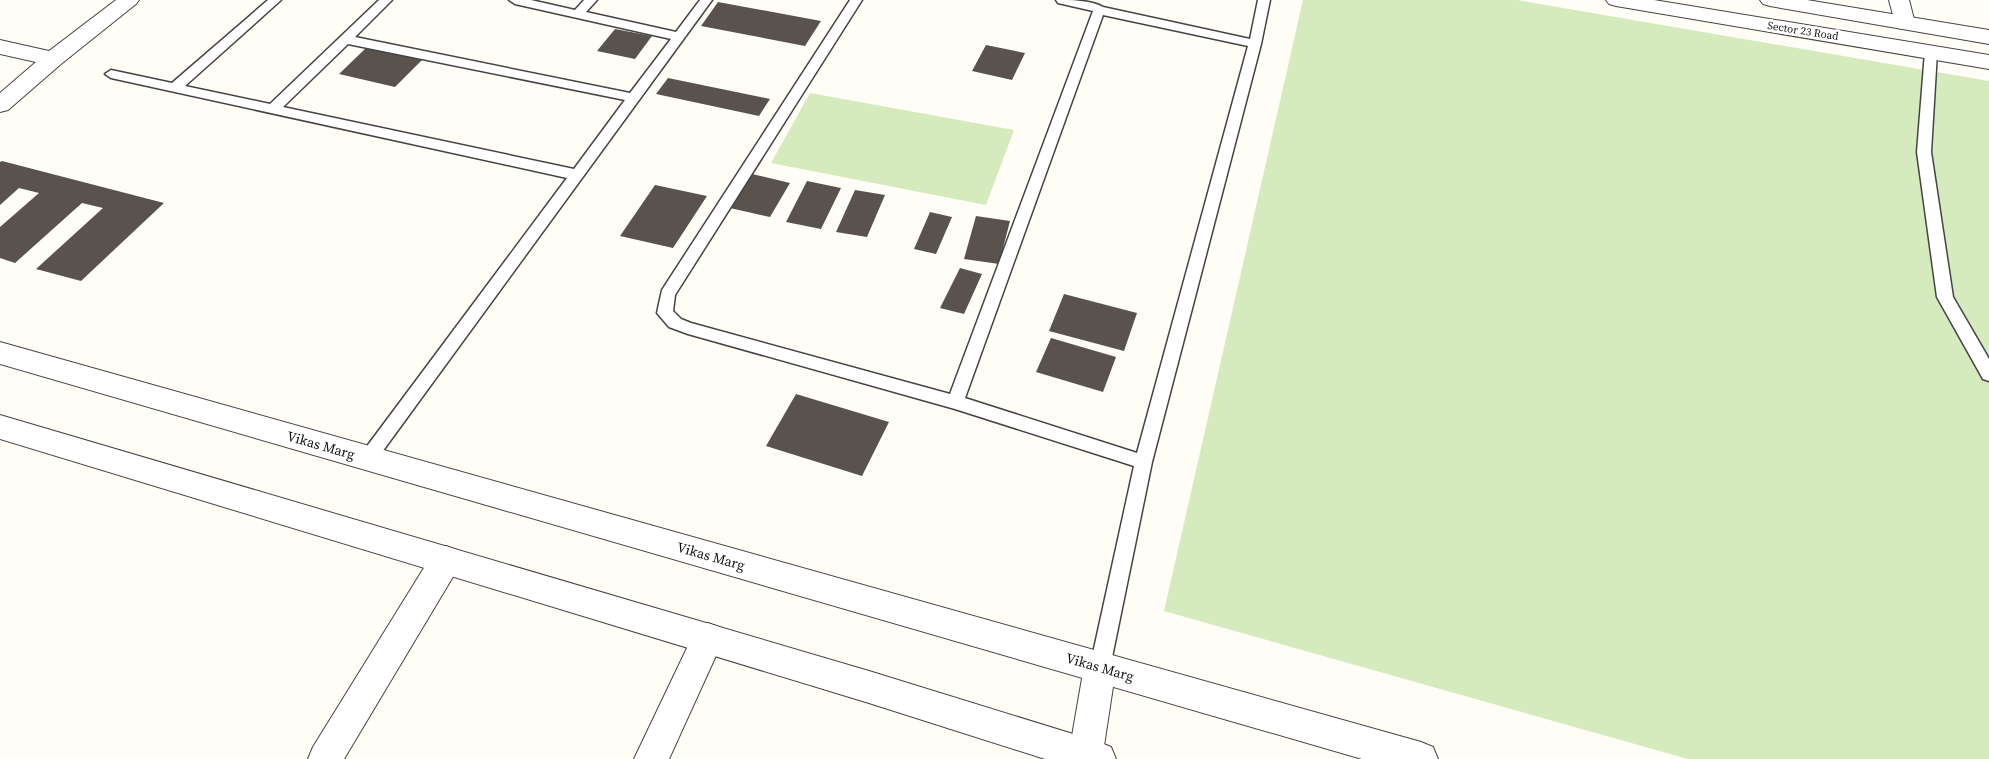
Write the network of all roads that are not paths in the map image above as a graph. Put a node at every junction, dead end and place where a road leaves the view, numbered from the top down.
1 (129, 0) edge
2 (275, 0) edge
3 (386, 0) edge
4 (515, 0) edge
5 (592, 0) edge
6 (706, 0) edge
7 (856, 0) edge
8 (1062, 0) edge
9 (1264, 0) edge
10 (1616, 0) edge
11 (1770, 0) edge
12 (1899, 0) edge
13 (1099, 10) junction
14 (578, 14) junction
15 (1904, 23) junction
16 (679, 37) junction
17 (1989, 37) edge
18 (345, 39) junction
19 (1255, 44) junction
20 (0, 47) edge
21 (1931, 52) junction
22 (53, 59) junction
23 (1989, 62) edge
24 (111, 74) dead end
25 (176, 87) junction
26 (634, 98) junction
27 (0, 105) edge
28 (274, 109) junction
29 (578, 175) junction
30 (0, 353) edge
31 (1989, 374) edge
32 (955, 402) junction
33 (0, 427) edge
34 (368, 458) junction
35 (1143, 462) junction
36 (446, 560) junction
37 (708, 638) junction
38 (1100, 667) junction
39 (1091, 758) edge
40 (325, 759) edge
41 (651, 759) edge
42 (1421, 759) edge

1 - 22 street
2 - 25 lane
3 - 18 lane
4 - 14 lane
5 - 14 lane
6 - 16 lane
7 - 32 lane
8 - 13 lane
9 - 19 lane
10 - 21 street, Sector 23 Road
11 - 15 street, Sector 23 Road
12 - 15 street
13 - 19 lane
13 - 32 lane
14 - 16 lane
15 - 17 street, Sector 23 Road
16 - 26 lane
18 - 26 lane
18 - 28 lane
19 - 35 lane
20 - 22 street
21 - 23 street, Sector 23 Road
21 - 31 lane
22 - 27 street
24 - 25 lane
25 - 28 lane
26 - 29 lane
28 - 29 lane
29 - 34 lane
30 - 34 street, Vikas Marg
32 - 35 lane
33 - 36 street
34 - 38 street, Vikas Marg
35 - 38 lane
36 - 37 street
36 - 40 street
37 - 39 street
37 - 41 street
38 - 39 street
38 - 42 street, Vikas Marg

